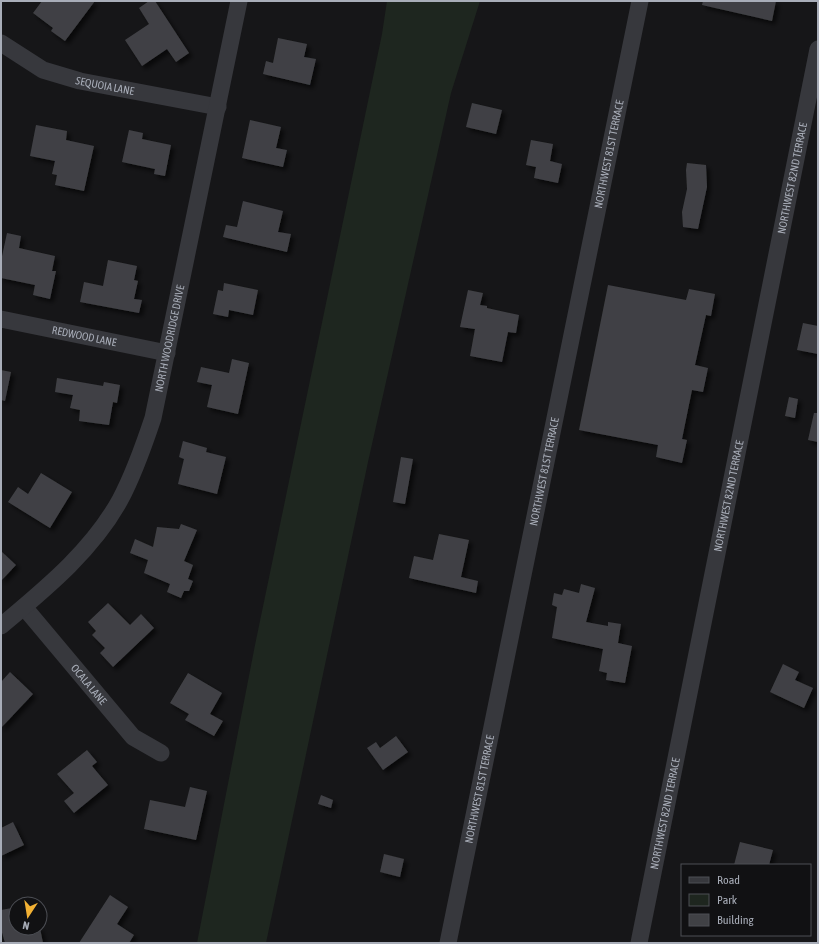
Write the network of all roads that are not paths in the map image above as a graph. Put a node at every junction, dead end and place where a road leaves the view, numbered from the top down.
1 (239, 1) edge
2 (640, 1) edge
3 (1, 43) edge
4 (818, 49) edge
5 (218, 107) junction
6 (1, 319) edge
7 (167, 353) junction
8 (24, 607) junction
9 (1, 626) edge
10 (161, 753) dead end
11 (448, 943) edge
12 (639, 943) edge

1 - 5 street, NORTH WOODRIDGE DRIVE
2 - 11 street, NORTHWEST 81ST TERRACE
3 - 5 street, SEQUOIA LANE
4 - 12 street, NORTHWEST 82ND TERRACE
5 - 7 street, NORTH WOODRIDGE DRIVE
6 - 7 street, REDWOOD LANE
7 - 8 street, NORTH WOODRIDGE DRIVE
8 - 9 street, NORTH WOODRIDGE DRIVE
8 - 10 street, OCALA LANE

